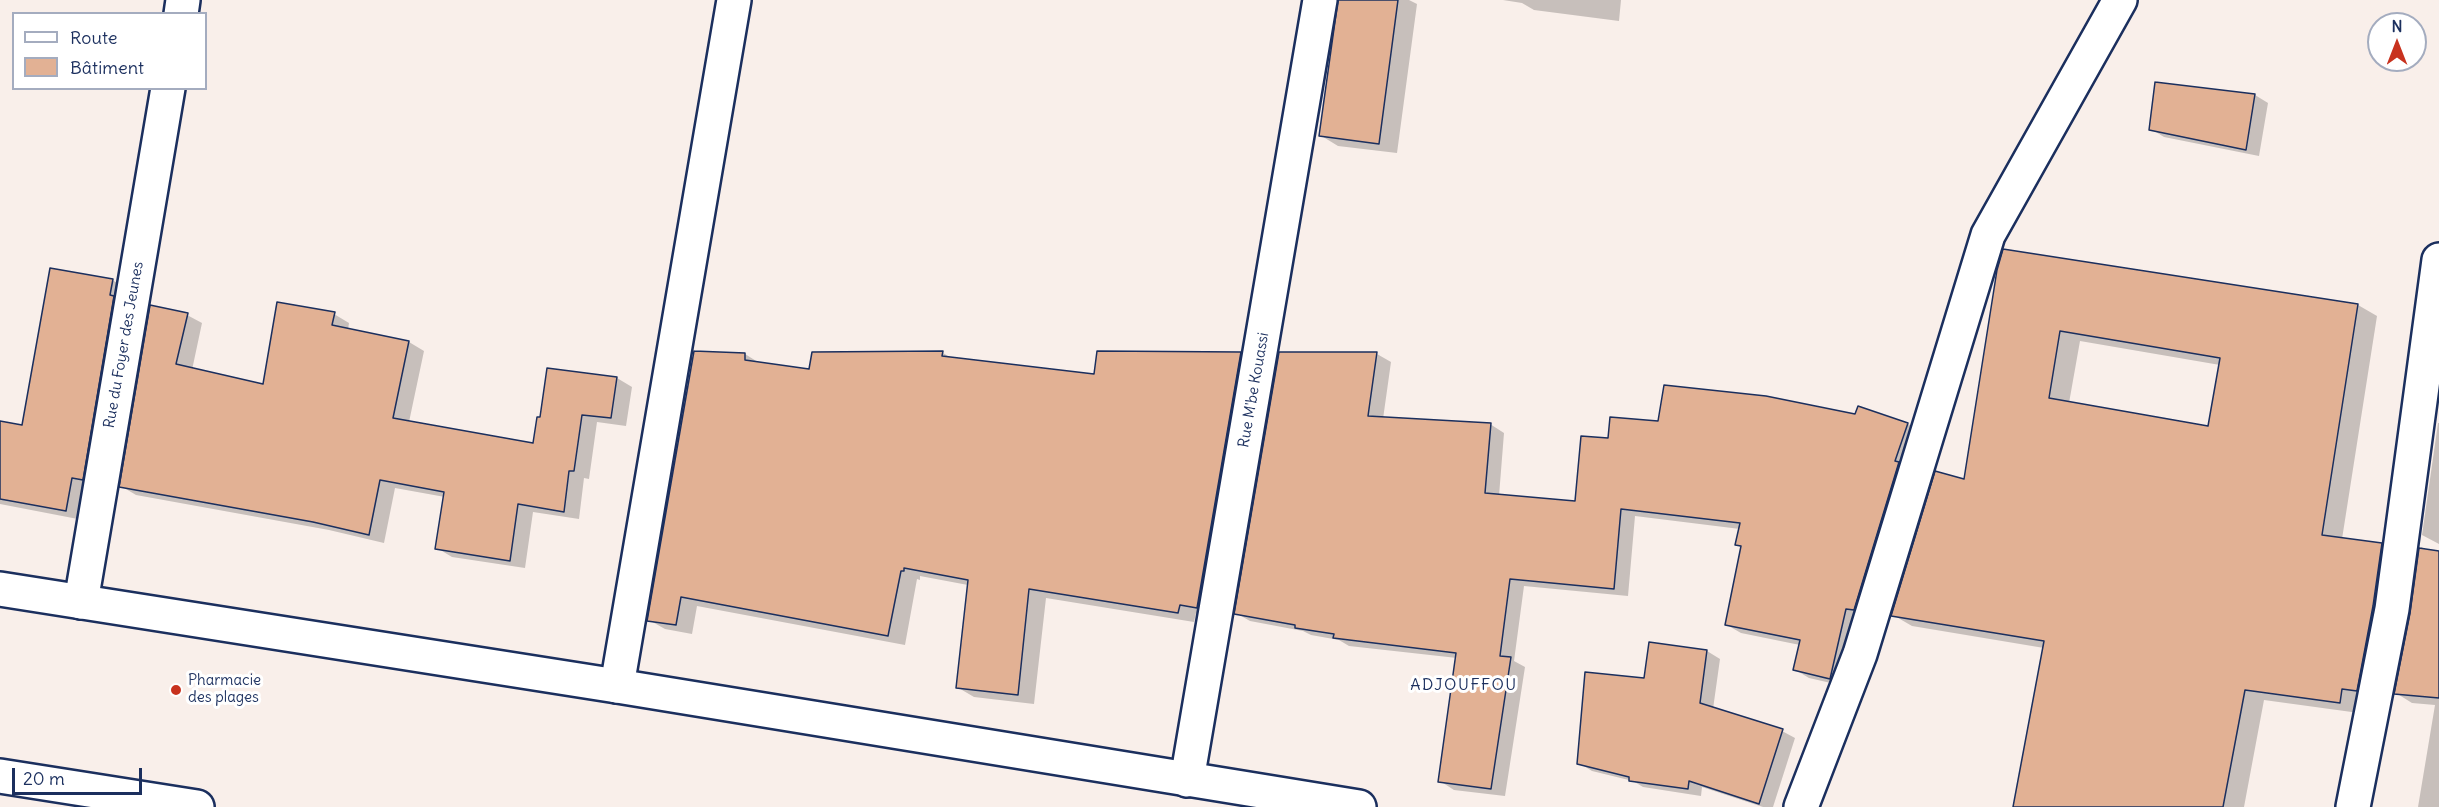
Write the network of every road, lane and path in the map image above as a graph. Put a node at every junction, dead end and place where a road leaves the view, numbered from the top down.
1 (734, 0) edge
2 (1320, 0) edge
3 (2120, 0) edge
4 (168, 90) edge
5 (2439, 260) edge
6 (2436, 306) edge
7 (0, 589) edge
8 (81, 602) junction
9 (617, 686) junction
10 (0, 776) edge
11 (1187, 780) junction
12 (197, 807) edge
13 (1359, 807) edge
14 (1801, 807) edge
15 (2353, 807) edge

1 - 9 main road
2 - 11 main road, Rue M'be Kouassi
3 - 14 main road
4 - 8 main road, Rue du Foyer des Jeunes
5 - 6 main road
6 - 15 main road
7 - 8 main road
8 - 9 main road
9 - 11 main road
10 - 12 main road
11 - 13 main road

